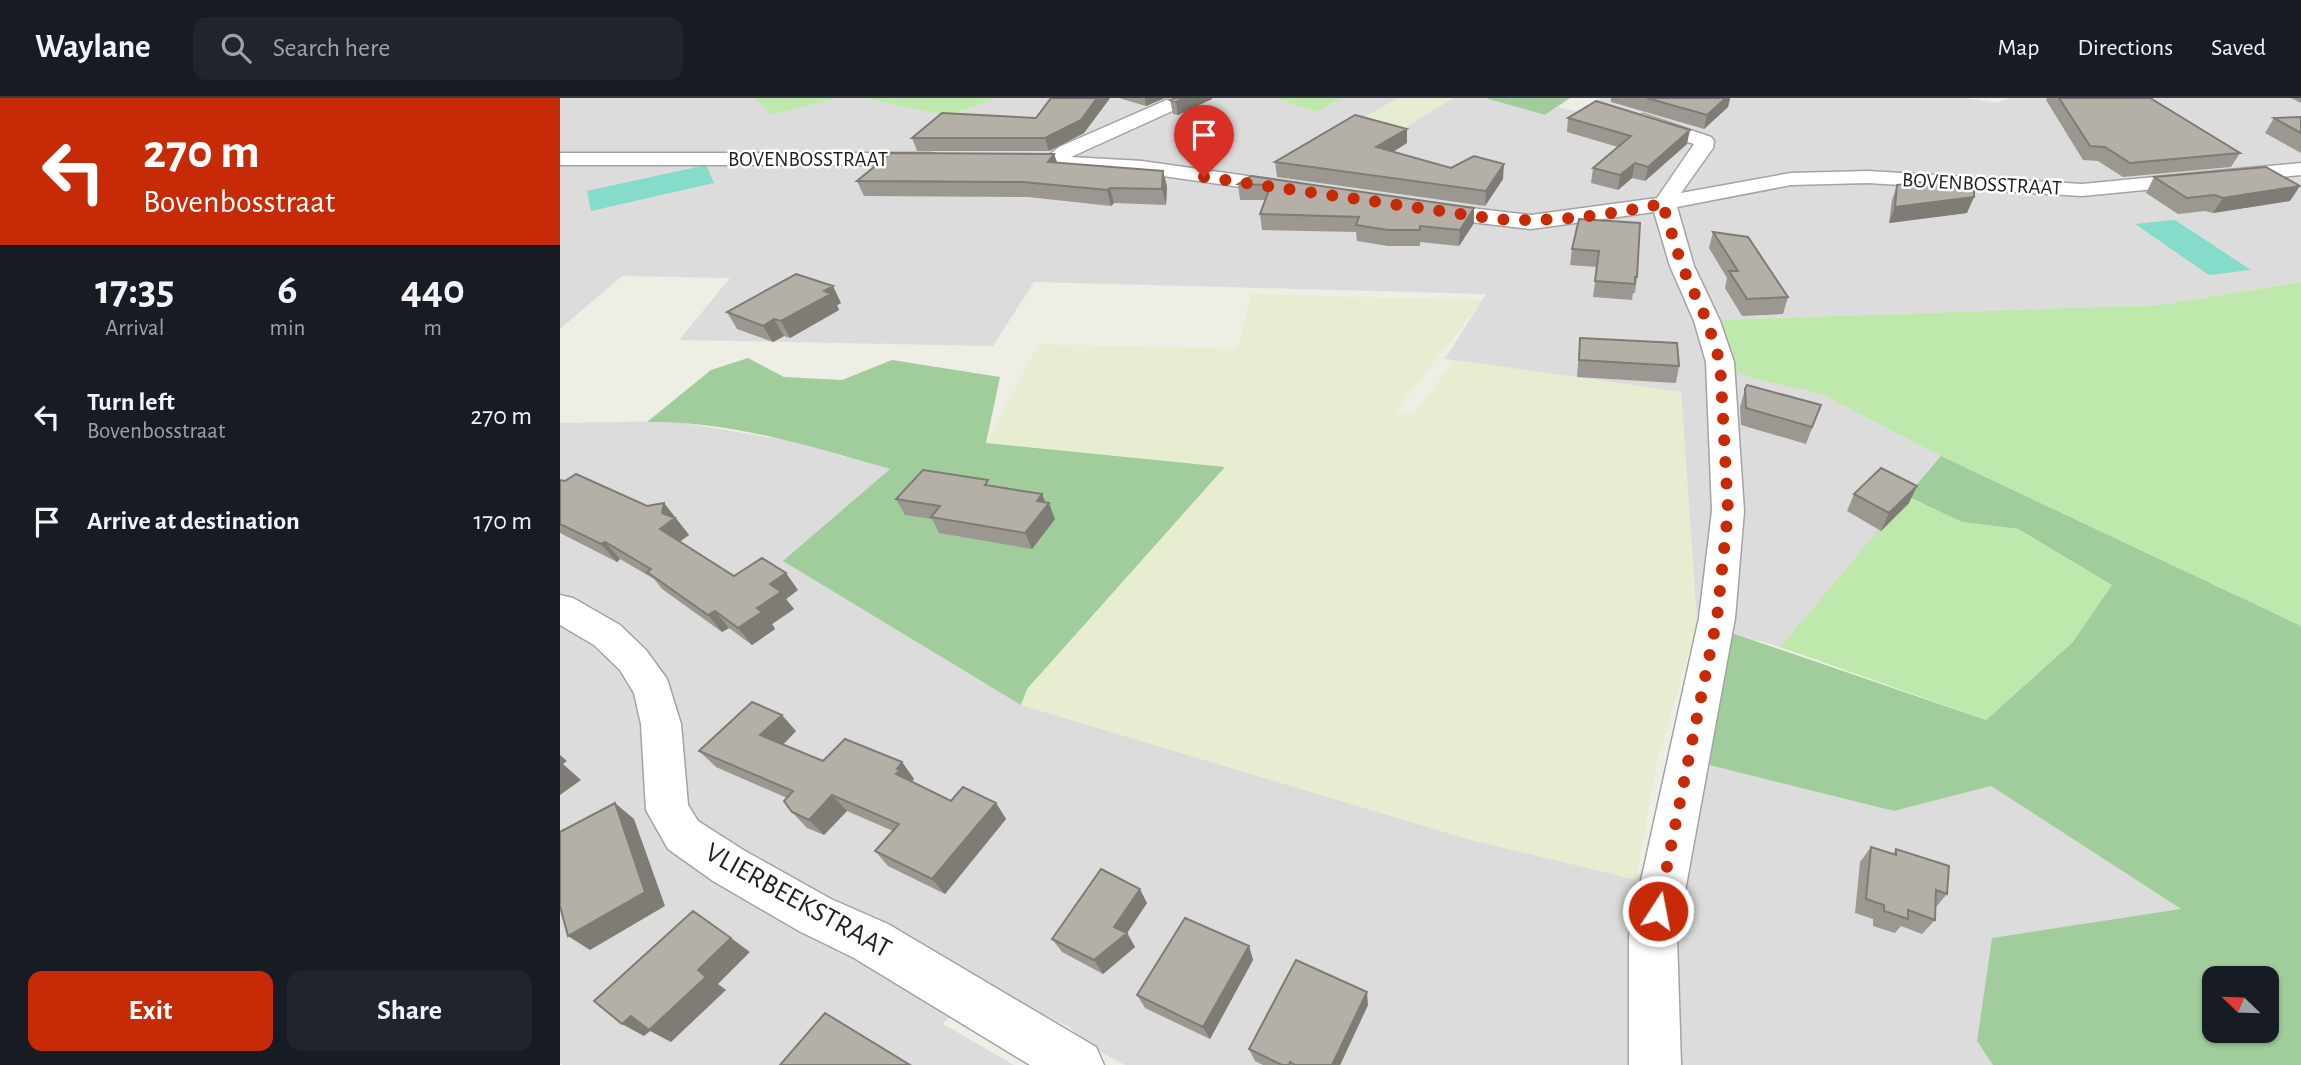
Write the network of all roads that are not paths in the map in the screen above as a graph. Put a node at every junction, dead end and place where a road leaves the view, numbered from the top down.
1 (1186, 98) edge
2 (1624, 114) edge
3 (560, 159) edge
4 (945, 159) edge
5 (986, 159) edge
6 (1055, 160) junction
7 (2301, 169) edge
8 (1306, 191) edge
9 (1665, 203) junction
10 (1413, 207) edge
11 (560, 608) edge
12 (1078, 1065) edge
13 (1655, 1065) edge

1 - 6 street
2 - 9 street
3 - 4 street, BOVENBOSSTRAAT
5 - 6 street
6 - 8 street
7 - 9 street, BOVENBOSSTRAAT
9 - 10 street, BOVENBOSSTRAAT
9 - 13 street
11 - 12 street, VLIERBEEKSTRAAT

